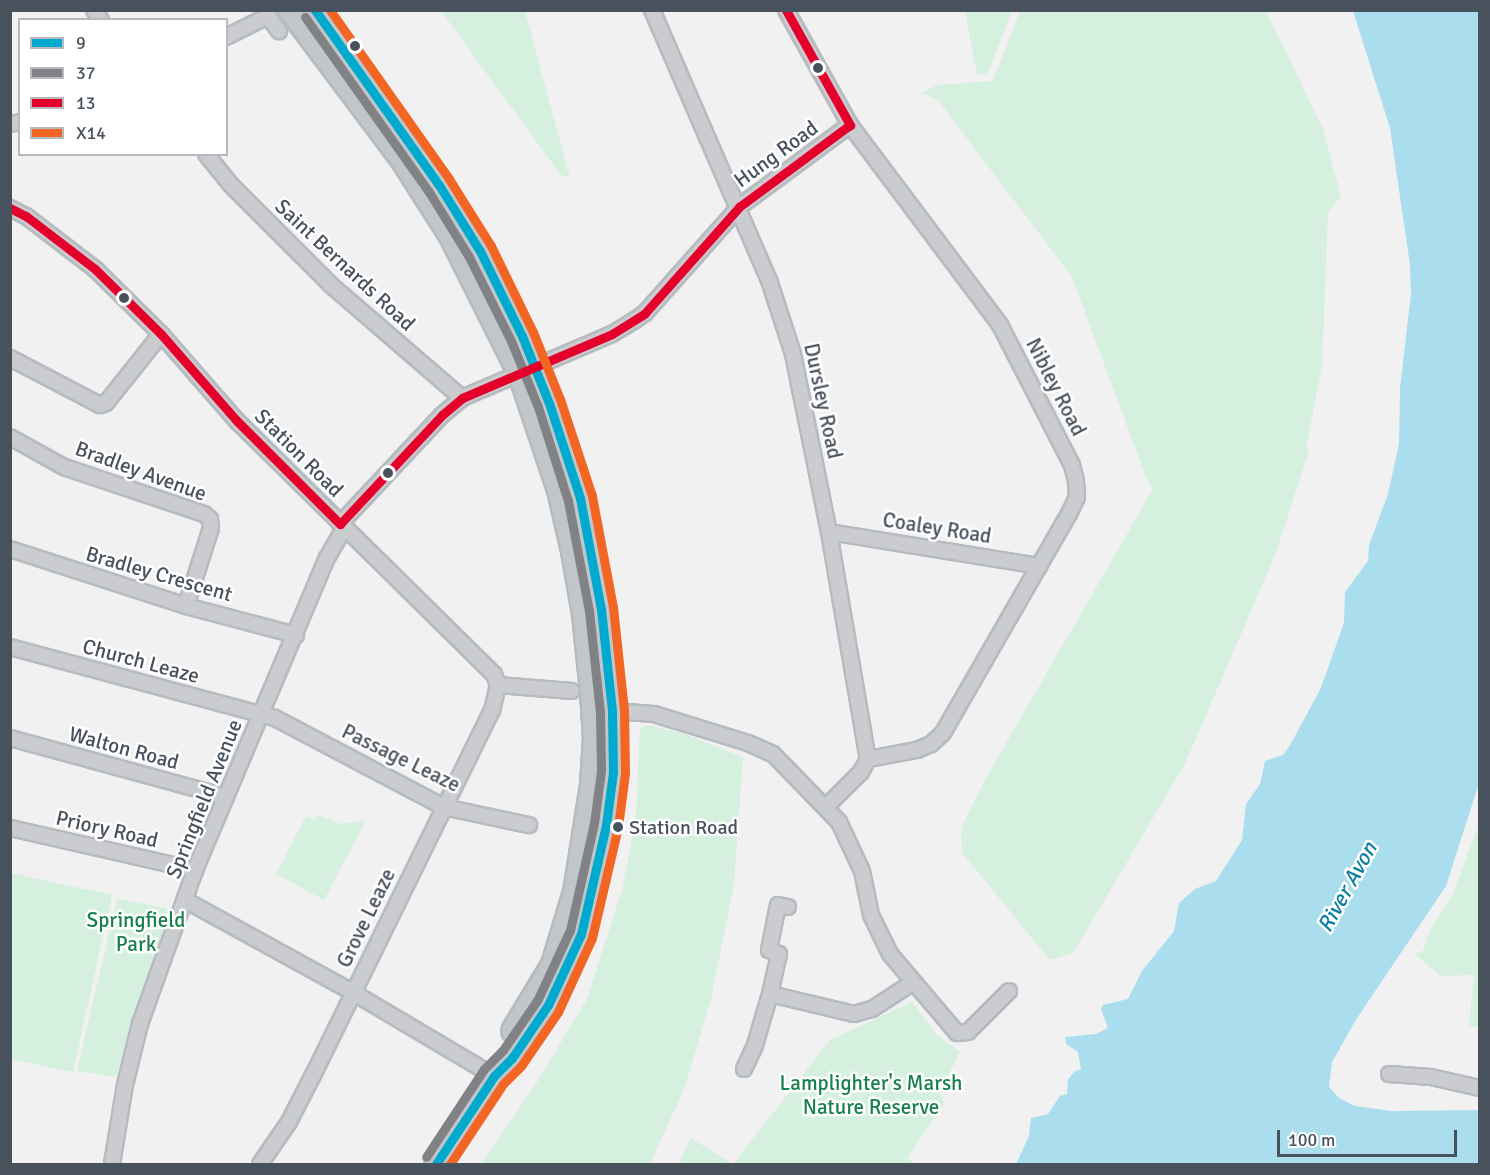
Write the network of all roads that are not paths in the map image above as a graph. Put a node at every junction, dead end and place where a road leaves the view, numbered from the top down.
1 (290, 10) edge
2 (315, 10) edge
3 (652, 10) edge
4 (786, 10) edge
5 (266, 13) edge
6 (279, 31) dead end
7 (228, 36) edge
8 (850, 125) junction
9 (208, 156) edge
10 (739, 207) junction
11 (10, 208) edge
12 (161, 334) junction
13 (10, 358) edge
14 (528, 370) junction
15 (462, 398) junction
16 (10, 437) edge
17 (342, 526) junction
18 (829, 532) junction
19 (10, 549) edge
20 (1039, 566) junction
21 (186, 606) junction
22 (296, 635) junction
23 (10, 647) edge
24 (498, 685) junction
25 (572, 691) dead end
26 (612, 711) junction
27 (261, 714) junction
28 (10, 738) edge
29 (868, 759) junction
30 (226, 797) junction
31 (444, 807) junction
32 (826, 807) junction
33 (529, 825) dead end
34 (10, 828) edge
35 (195, 870) junction
36 (185, 900) junction
37 (788, 907) dead end
38 (912, 983) junction
39 (1009, 991) dead end
40 (354, 993) junction
41 (770, 994) junction
42 (744, 1069) dead end
43 (1389, 1074) dead end
44 (494, 1076) junction
45 (1479, 1088) edge
46 (111, 1164) edge
47 (260, 1164) edge
48 (436, 1164) edge

1 - 14 highway
2 - 14 highway
3 - 10 street, Dursley Road
4 - 8 street, Nibley Road
5 - 6 street
5 - 7 street
8 - 10 street, Hung Road
8 - 20 street, Nibley Road
9 - 15 street, Saint Bernards Road
10 - 14 street, Hung Road
10 - 18 street, Dursley Road
11 - 12 street, Station Road
12 - 13 street
12 - 17 street, Station Road
14 - 15 street, Hung Road
14 - 26 highway
14 - 44 highway
15 - 17 street, Hung Road
16 - 21 street, Bradley Avenue
17 - 22 street, Springfield Avenue
17 - 24 street, Station Road
18 - 20 street, Coaley Road
18 - 29 street, Dursley Road
19 - 21 street, Bradley Crescent
20 - 29 street, Nibley Road
21 - 22 street, Bradley Crescent
22 - 27 street, Springfield Avenue
23 - 27 street, Church Leaze
24 - 25 street
24 - 31 street, Grove Leaze
26 - 32 street
26 - 44 highway
27 - 30 street, Springfield Avenue
27 - 31 street, Passage Leaze
28 - 30 street, Walton Road
29 - 32 street
30 - 35 street, Springfield Avenue
31 - 33 street, Passage Leaze
31 - 40 street, Grove Leaze
32 - 38 street
34 - 35 street, Priory Road
35 - 36 street, Springfield Avenue
36 - 40 street
36 - 46 street, Springfield Avenue
37 - 41 street
38 - 39 street
38 - 41 street
40 - 44 street
40 - 47 street, Grove Leaze
41 - 42 street
43 - 45 street
44 - 48 highway

